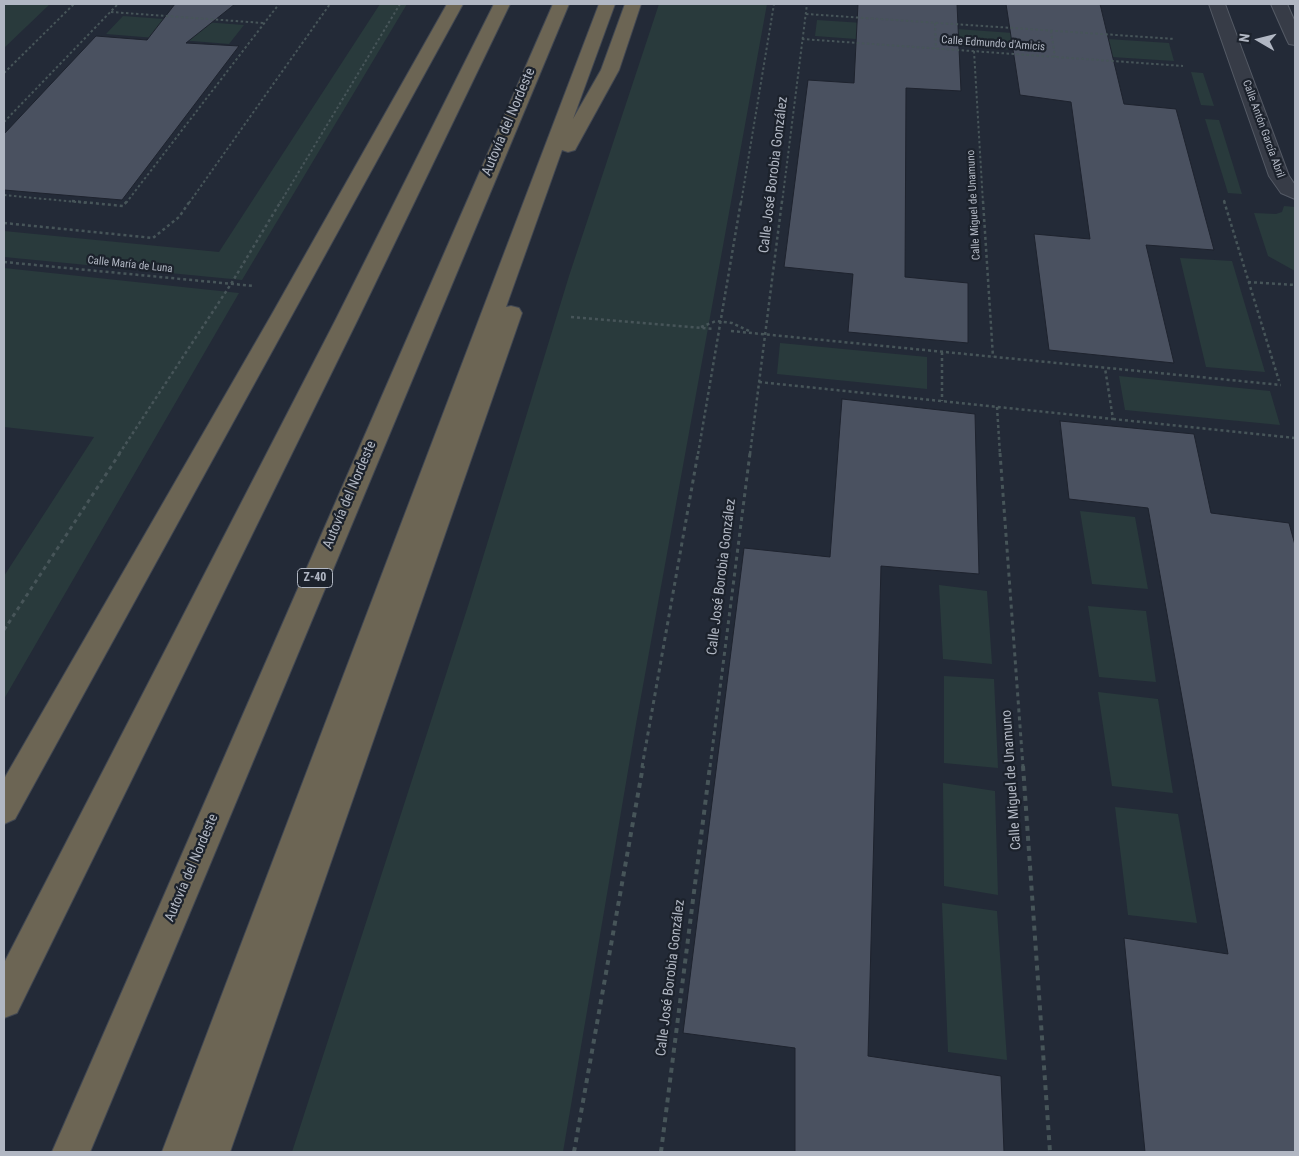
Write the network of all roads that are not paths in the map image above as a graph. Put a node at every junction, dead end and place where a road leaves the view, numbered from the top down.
1 (455, 4) edge
2 (502, 4) edge
3 (561, 4) edge
4 (607, 4) edge
5 (620, 4) edge
6 (633, 4) edge
7 (1217, 4) edge
8 (1280, 4) edge
9 (1295, 40) edge
10 (568, 146) junction
11 (1295, 193) edge
12 (4, 809) edge
13 (4, 1000) edge
14 (71, 1152) edge
15 (181, 1152) edge
16 (211, 1152) edge

1 - 12 highway
2 - 13 highway
3 - 14 highway, Autovía del Nordeste / Z-40
4 - 15 highway
5 - 10 highway
6 - 10 highway
7 - 11 street, Calle Antón García Abril
8 - 9 street
10 - 16 highway

